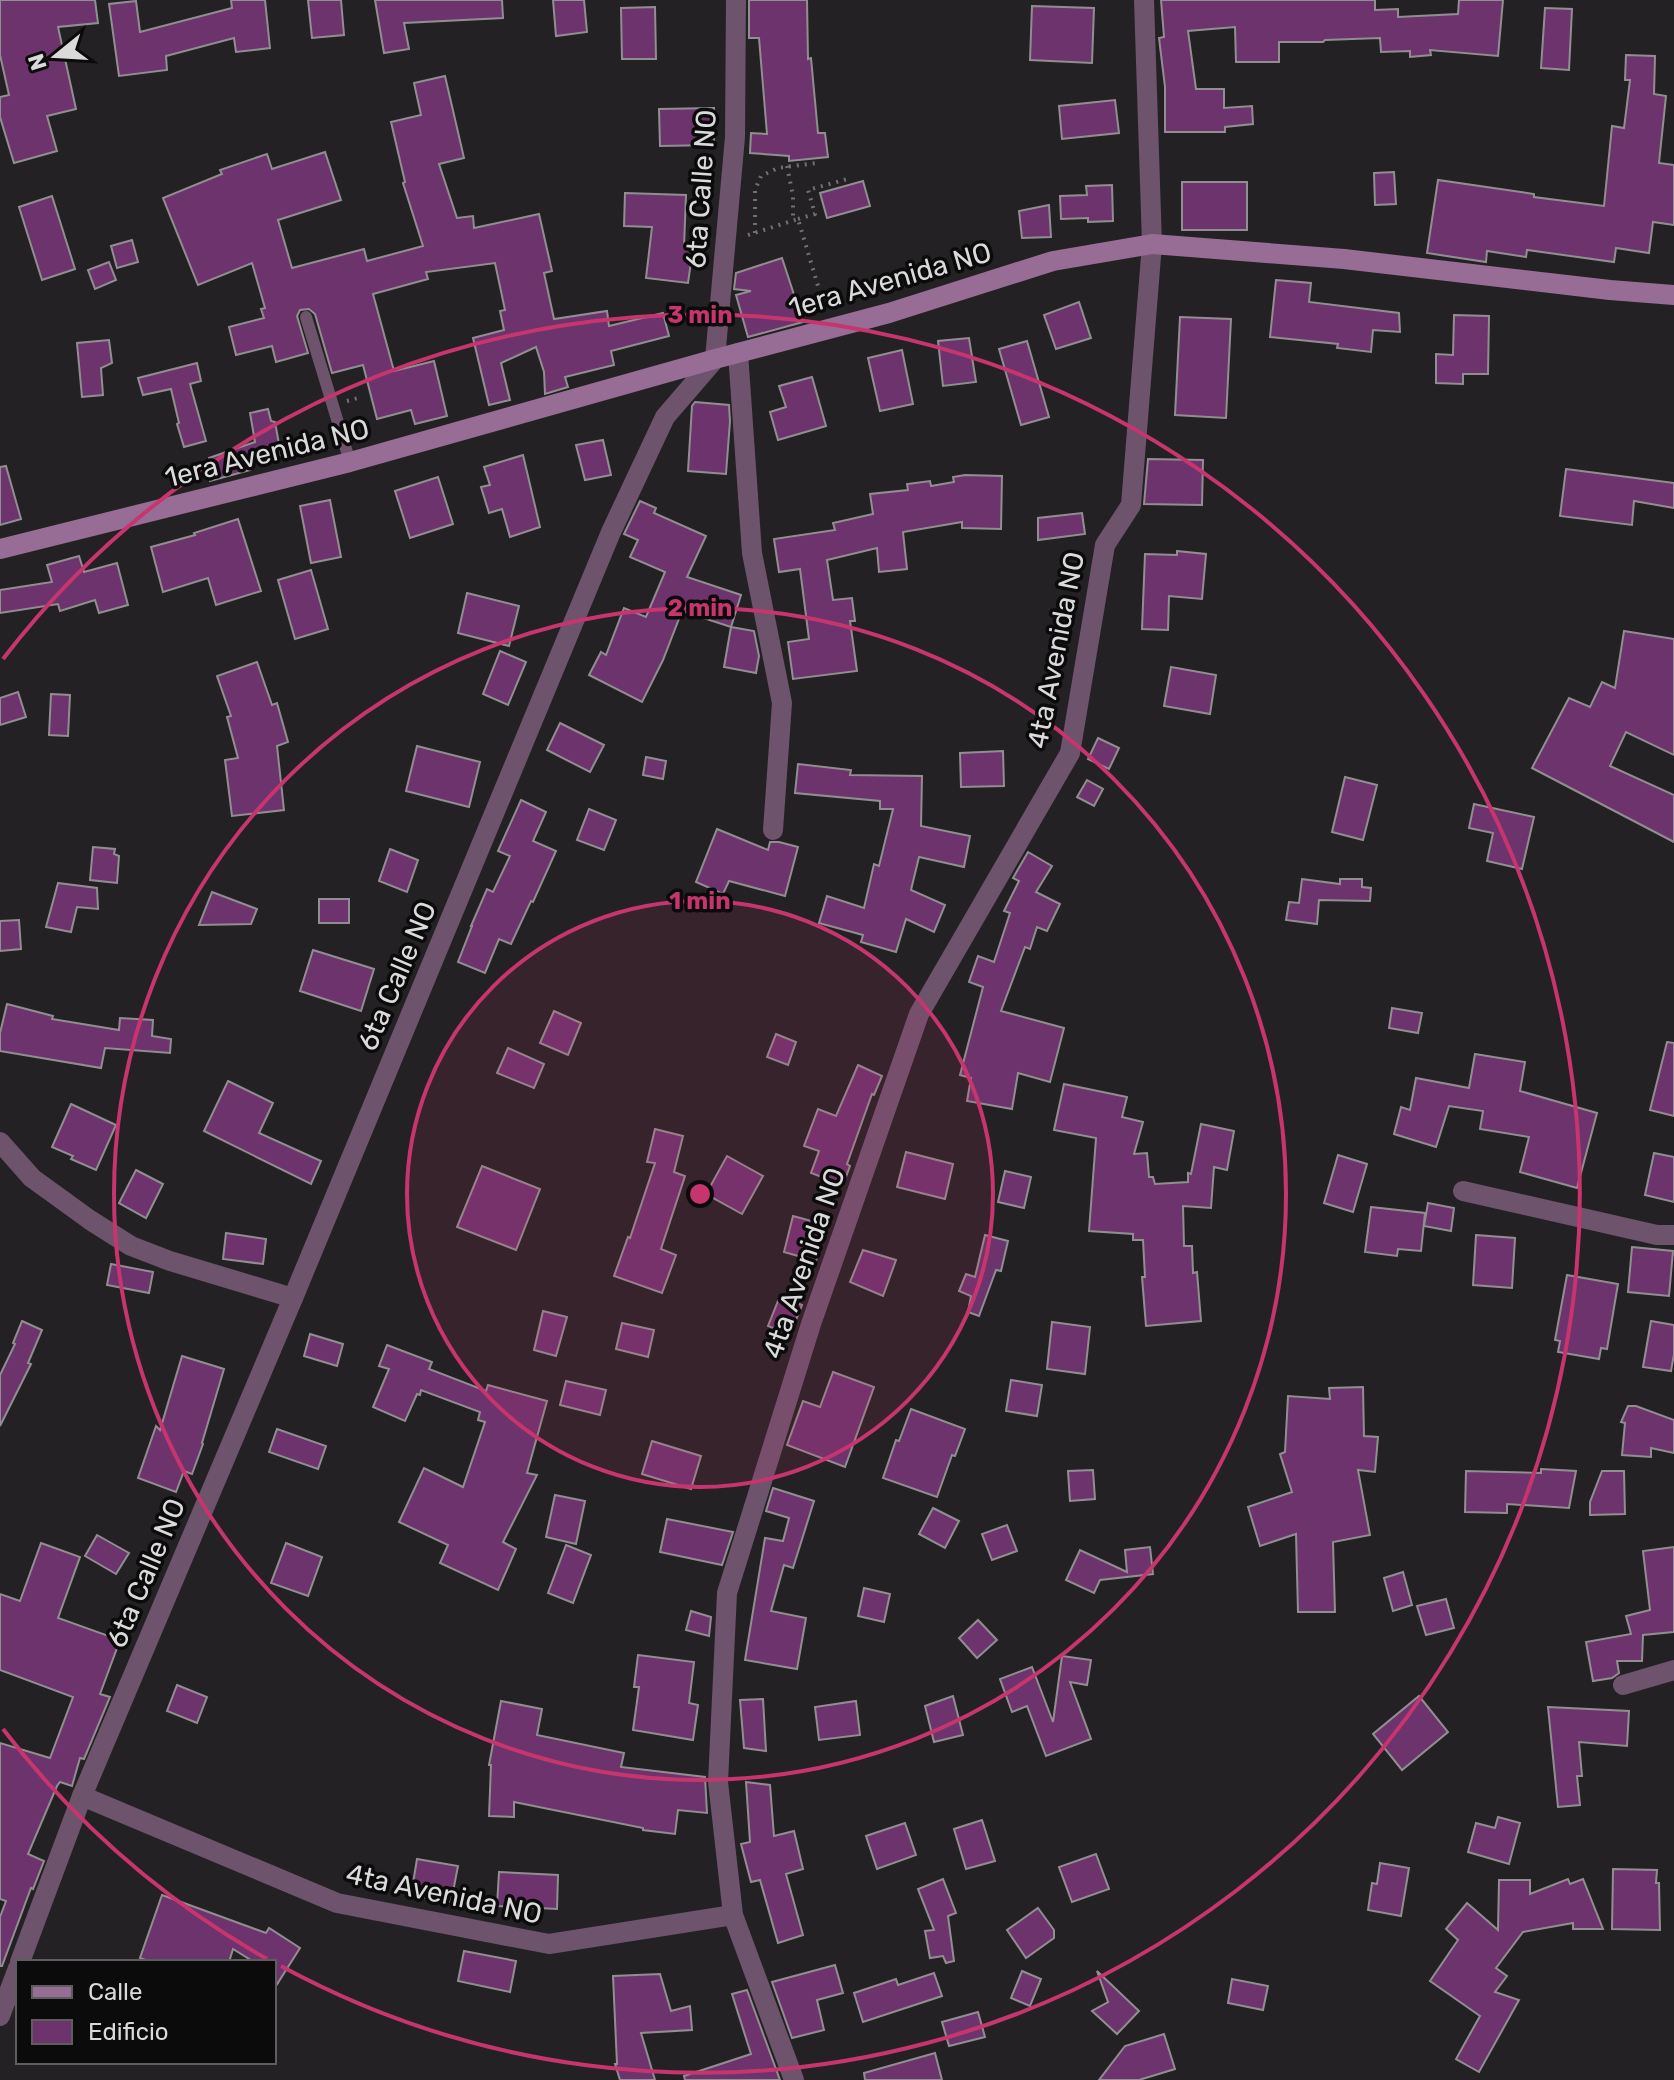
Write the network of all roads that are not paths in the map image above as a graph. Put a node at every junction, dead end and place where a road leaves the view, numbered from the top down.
1 (736, 0) edge
2 (1144, 0) edge
3 (1152, 244) junction
4 (1674, 295) edge
5 (306, 317) dead end
6 (738, 353) junction
7 (715, 359) junction
8 (350, 462) junction
9 (0, 549) edge
10 (773, 830) dead end
11 (0, 1142) edge
12 (1463, 1191) dead end
13 (1674, 1235) edge
14 (293, 1298) junction
15 (1674, 1670) edge
16 (1623, 1685) dead end
17 (82, 1796) junction
18 (733, 1915) junction
19 (21, 1960) edge
20 (16, 1973) edge
21 (0, 2016) edge
22 (794, 2080) edge

1 - 7 street, 6ta Calle NO
2 - 3 street, 4ta Avenida NO
3 - 4 street, 1era Avenida NO
3 - 6 street, 1era Avenida NO
3 - 18 street, 4ta Avenida NO
5 - 8 lane
6 - 7 street, 1era Avenida NO
6 - 10 street
7 - 8 street, 1era Avenida NO
7 - 14 street, 6ta Calle NO
8 - 9 street, 1era Avenida NO
11 - 14 street
12 - 13 street
14 - 17 street, 6ta Calle NO
15 - 16 street
17 - 18 street, 4ta Avenida NO
17 - 19 street, 6ta Calle NO
18 - 22 street
20 - 21 street

